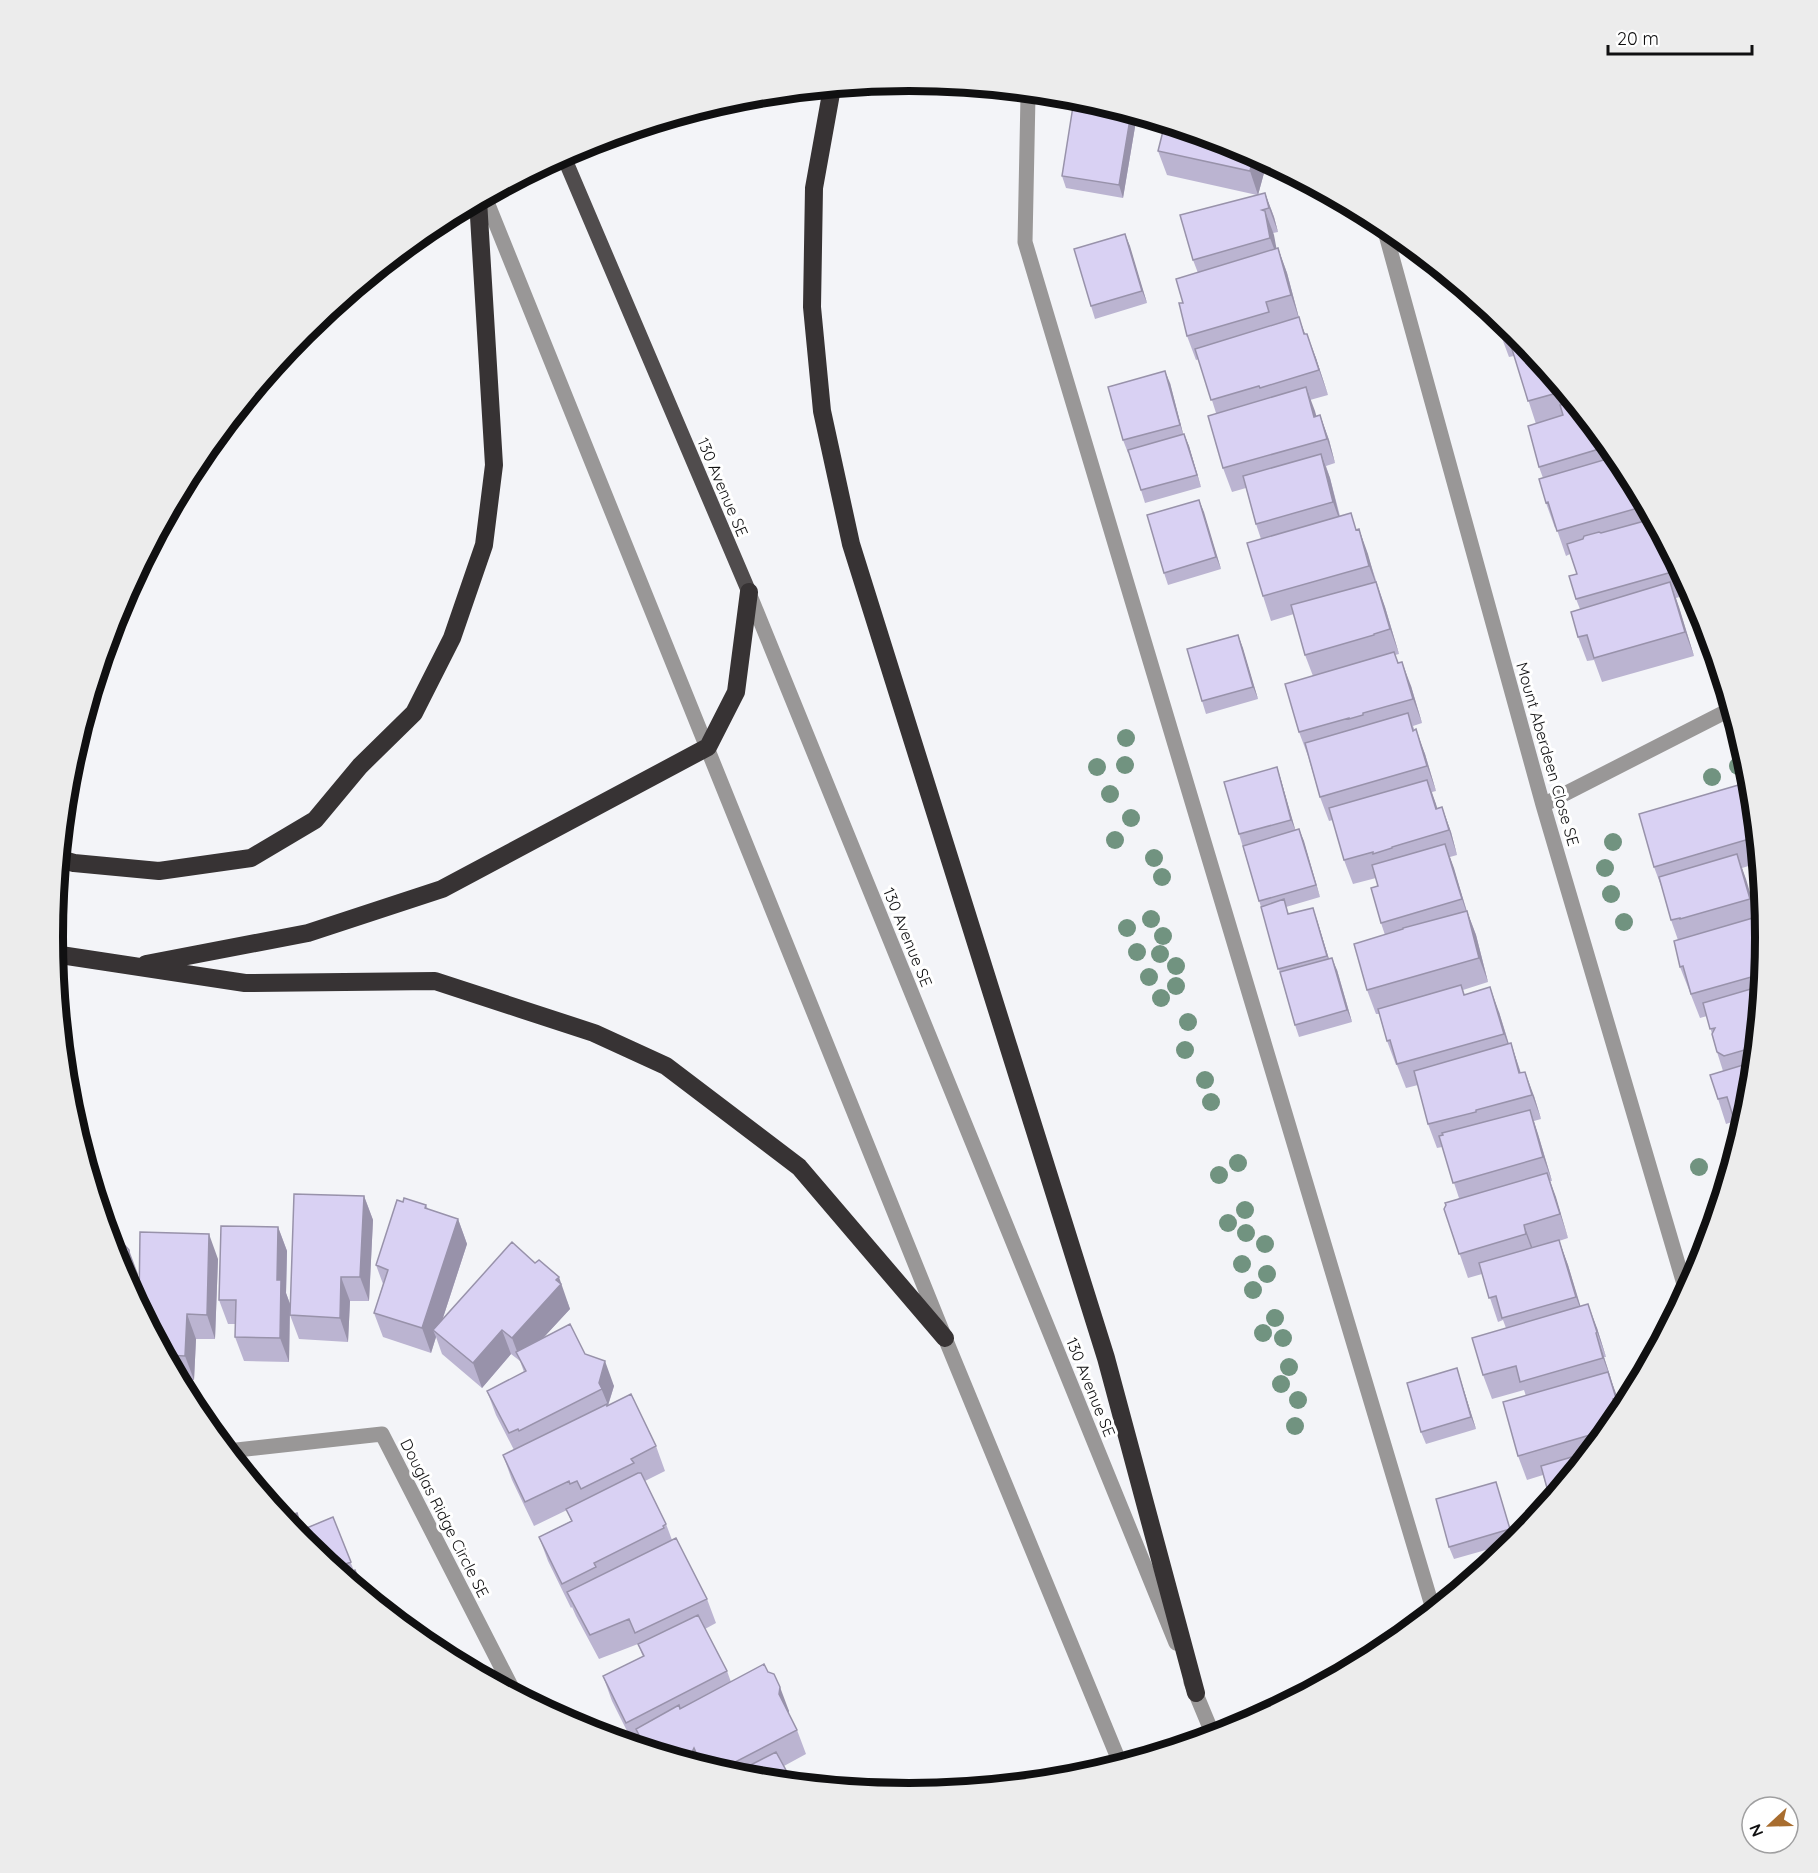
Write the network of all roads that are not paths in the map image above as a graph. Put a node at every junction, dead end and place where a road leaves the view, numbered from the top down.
1 (831, 95) edge
2 (1028, 99) edge
3 (567, 163) edge
4 (488, 203) edge
5 (479, 209) edge
6 (1387, 239) edge
7 (748, 592) junction
8 (1724, 712) edge
9 (708, 747) junction
10 (1543, 805) junction
11 (67, 861) edge
12 (64, 956) edge
13 (132, 967) junction
14 (1682, 1279) edge
15 (945, 1338) junction
16 (237, 1450) edge
17 (1431, 1602) edge
18 (508, 1681) edge
19 (1196, 1693) junction
20 (1210, 1727) edge
21 (1117, 1756) edge

1 - 19 highway
2 - 17 street
3 - 7 main road, 130 Avenue SE
4 - 9 street
5 - 11 highway
6 - 10 street, Mount Aberdeen Close SE
7 - 9 highway
7 - 19 street, 130 Avenue SE
8 - 10 street
9 - 13 highway
9 - 15 street
10 - 14 street, Mount Aberdeen Close SE
12 - 13 highway
13 - 15 highway
15 - 21 street
16 - 18 street, Douglas Ridge Circle SE
19 - 20 street, 130 Avenue SE

